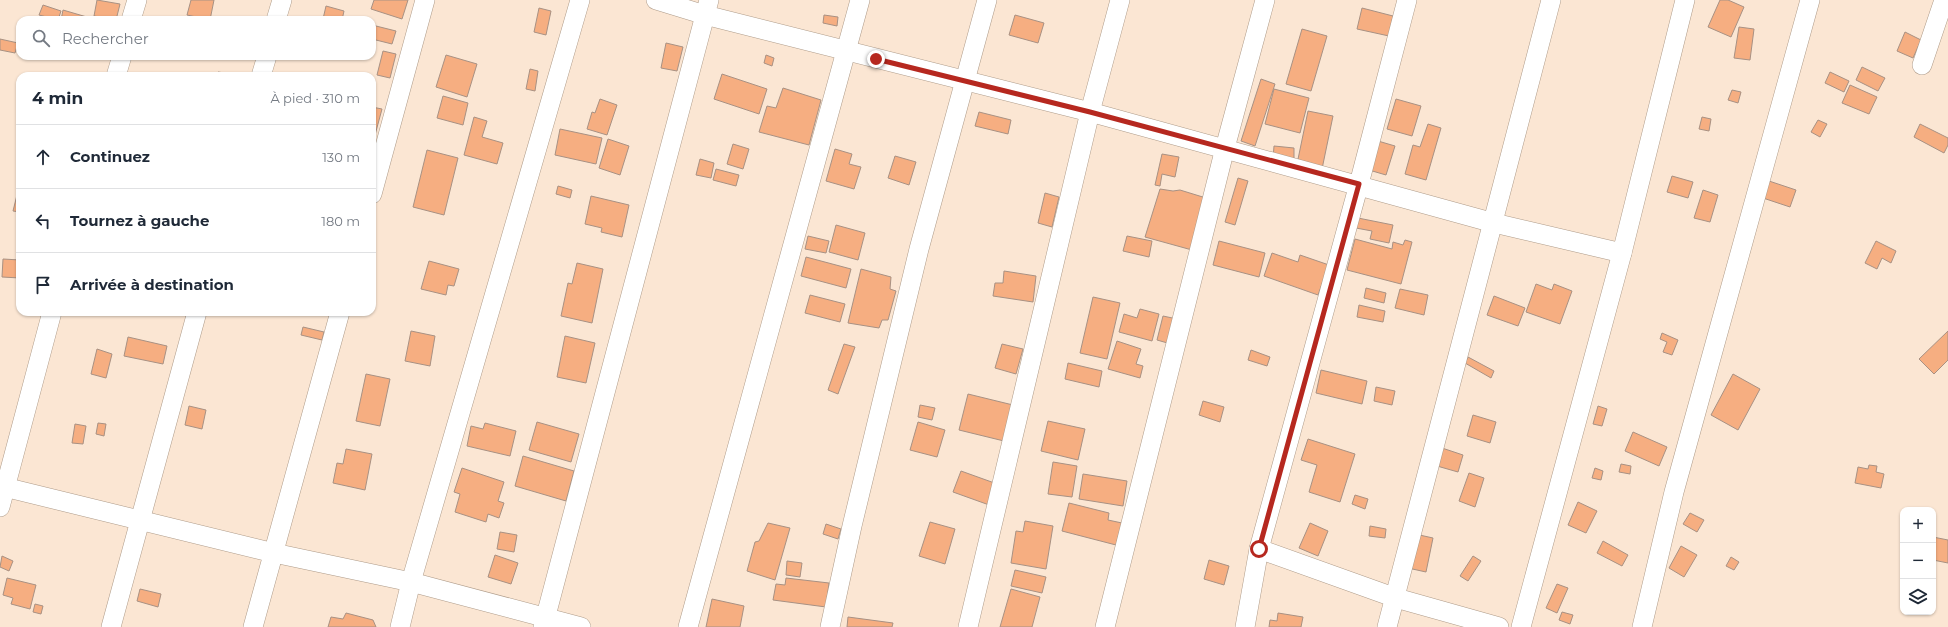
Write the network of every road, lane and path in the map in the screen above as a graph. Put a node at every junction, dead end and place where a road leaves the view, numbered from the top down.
1 (137, 0) edge
2 (282, 0) edge
3 (425, 0) edge
4 (580, 0) edge
5 (656, 0) edge
6 (860, 0) edge
7 (987, 0) edge
8 (1120, 0) edge
9 (1265, 0) edge
10 (1407, 0) edge
11 (1551, 0) edge
12 (1685, 0) edge
13 (1810, 0) edge
14 (1944, 0) edge
15 (707, 8) edge
16 (132, 16) edge
17 (277, 16) edge
18 (847, 51) junction
19 (121, 60) edge
20 (266, 60) edge
21 (1922, 65) dead end
22 (117, 72) edge
23 (262, 72) edge
24 (966, 81) junction
25 (1090, 112) junction
26 (1225, 148) junction
27 (376, 179) edge
28 (1359, 184) junction
29 (1494, 223) junction
30 (1622, 253) junction
31 (51, 316) edge
32 (196, 316) edge
33 (339, 316) edge
34 (2, 487) edge
35 (0, 507) edge
36 (141, 520) junction
37 (1259, 549) junction
38 (274, 553) junction
39 (411, 582) junction
40 (1396, 598) junction
41 (544, 623) edge
42 (112, 627) edge
43 (254, 627) edge
44 (400, 627) edge
45 (581, 627) edge
46 (688, 627) edge
47 (830, 627) edge
48 (968, 627) edge
49 (1105, 627) edge
50 (1245, 627) edge
51 (1387, 627) edge
52 (1499, 627) edge
53 (1520, 627) edge
54 (1642, 627) edge

1 - 16 street
2 - 17 street
3 - 27 street
4 - 39 street
5 - 15 street
6 - 18 street
7 - 24 street
8 - 25 street
9 - 26 street
10 - 28 street
11 - 29 street
12 - 30 street
13 - 54 street
14 - 21 street
15 - 18 street
15 - 41 street
18 - 24 street
18 - 46 street
19 - 22 street
20 - 23 street
24 - 25 street
24 - 47 street
25 - 26 street
25 - 48 street
26 - 28 street
26 - 49 street
28 - 29 street
28 - 37 street
29 - 30 street
29 - 40 street
30 - 53 street
31 - 34 street
32 - 36 street
33 - 38 street
34 - 35 street
34 - 36 street
36 - 38 street
36 - 42 street
37 - 40 street
37 - 50 street
38 - 39 street
38 - 43 street
39 - 41 street
39 - 44 street
40 - 51 street
40 - 52 street
41 - 45 street

